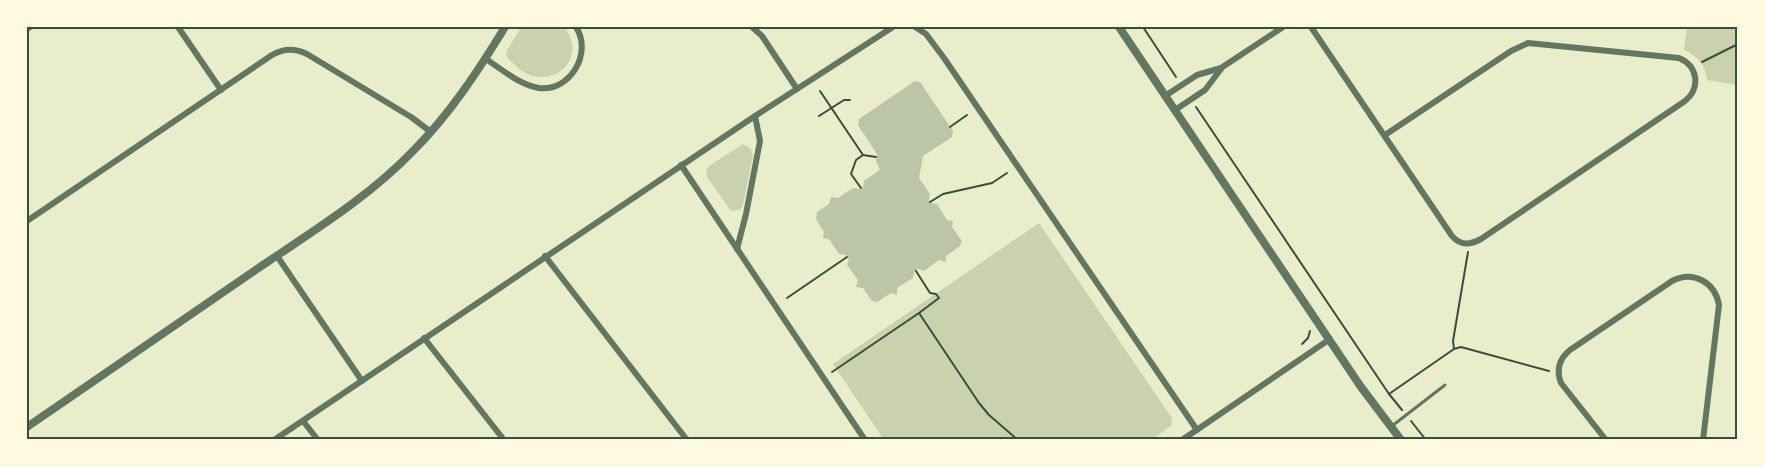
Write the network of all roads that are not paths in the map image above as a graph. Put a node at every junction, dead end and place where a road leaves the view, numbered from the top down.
1 (178, 27) edge
2 (505, 27) edge
3 (576, 27) edge
4 (752, 27) edge
5 (893, 27) edge
6 (915, 27) edge
7 (1119, 27) edge
8 (1283, 27) edge
9 (1311, 27) edge
10 (486, 59) junction
11 (1221, 68) junction
12 (797, 89) junction
13 (221, 90) junction
14 (1165, 96) junction
15 (1175, 110) junction
16 (755, 116) junction
17 (431, 132) junction
18 (1385, 135) junction
19 (681, 165) junction
20 (27, 221) edge
21 (737, 249) junction
22 (277, 256) junction
23 (545, 256) junction
24 (424, 338) junction
25 (1330, 339) junction
26 (362, 381) junction
27 (1445, 385) dead end
28 (303, 421) junction
29 (1391, 426) junction
30 (27, 427) edge
31 (1197, 430) junction
32 (274, 440) edge
33 (318, 440) edge
34 (504, 440) edge
35 (687, 440) edge
36 (865, 440) edge
37 (1182, 440) edge
38 (1401, 440) edge
39 (1606, 440) edge
40 (1703, 440) edge

1 - 13 street
2 - 10 street
3 - 10 street
4 - 12 street
5 - 12 street
6 - 31 street
7 - 14 street
8 - 11 street
9 - 18 street
10 - 17 street
11 - 14 street
11 - 15 street
12 - 16 street
13 - 17 street
13 - 20 street
14 - 15 street
15 - 25 street
16 - 19 street
16 - 21 street
17 - 22 street
18 - 18 street
19 - 21 street
19 - 23 street
21 - 36 street
22 - 26 street
22 - 30 street
23 - 24 street
23 - 35 street
24 - 26 street
24 - 34 street
25 - 29 street
25 - 31 street
26 - 28 street
27 - 29 lane
28 - 32 street
28 - 33 street
29 - 38 street
31 - 37 street
39 - 40 street

